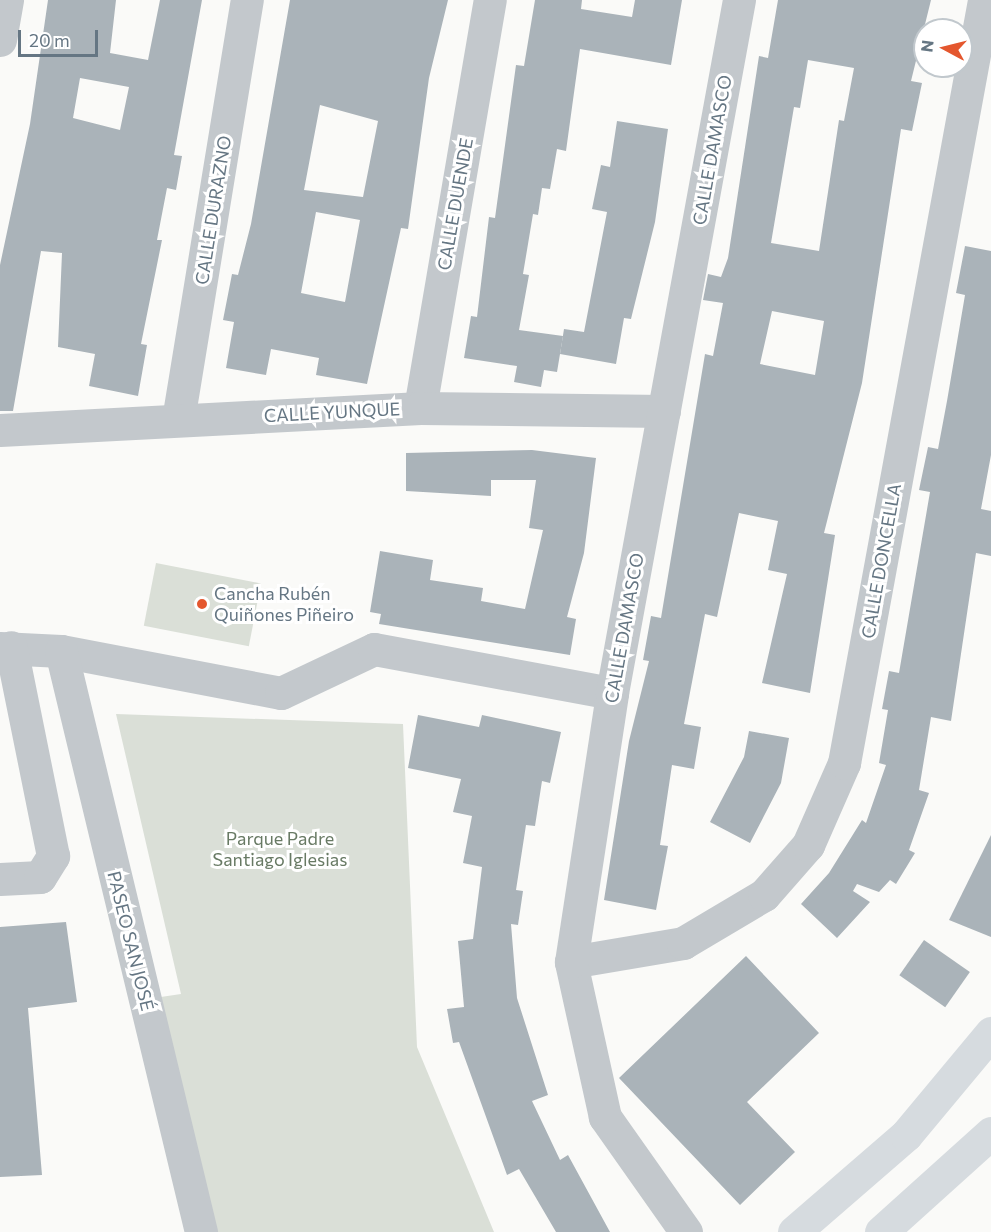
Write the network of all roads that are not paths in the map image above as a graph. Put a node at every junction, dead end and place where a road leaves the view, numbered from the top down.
1 (7, 0) edge
2 (248, 0) edge
3 (490, 0) edge
4 (739, 0) edge
5 (984, 0) edge
6 (0, 40) edge
7 (420, 408) junction
8 (664, 411) junction
9 (178, 420) junction
10 (0, 430) edge
11 (5, 648) edge
12 (61, 651) junction
13 (612, 693) junction
14 (0, 879) edge
15 (571, 962) junction
16 (991, 1033) edge
17 (991, 1133) edge
18 (201, 1232) edge
19 (686, 1232) edge
20 (794, 1232) edge
21 (881, 1232) edge

1 - 6 street
2 - 9 street, CALLE DURAZNO
3 - 7 street, CALLE DUENDE
4 - 8 street, CALLE DAMASCO
5 - 15 street, CALLE DONCELLA
7 - 8 street, CALLE YUNQUE
7 - 9 street, CALLE YUNQUE
8 - 13 street, CALLE DAMASCO
9 - 10 street, CALLE YUNQUE
11 - 12 street
11 - 14 street
12 - 13 street
12 - 18 street, PASEO SAN JOSÉ
13 - 15 street, CALLE DAMASCO
15 - 19 street, CALLE DAMASCO
16 - 20 main road
17 - 21 main road

